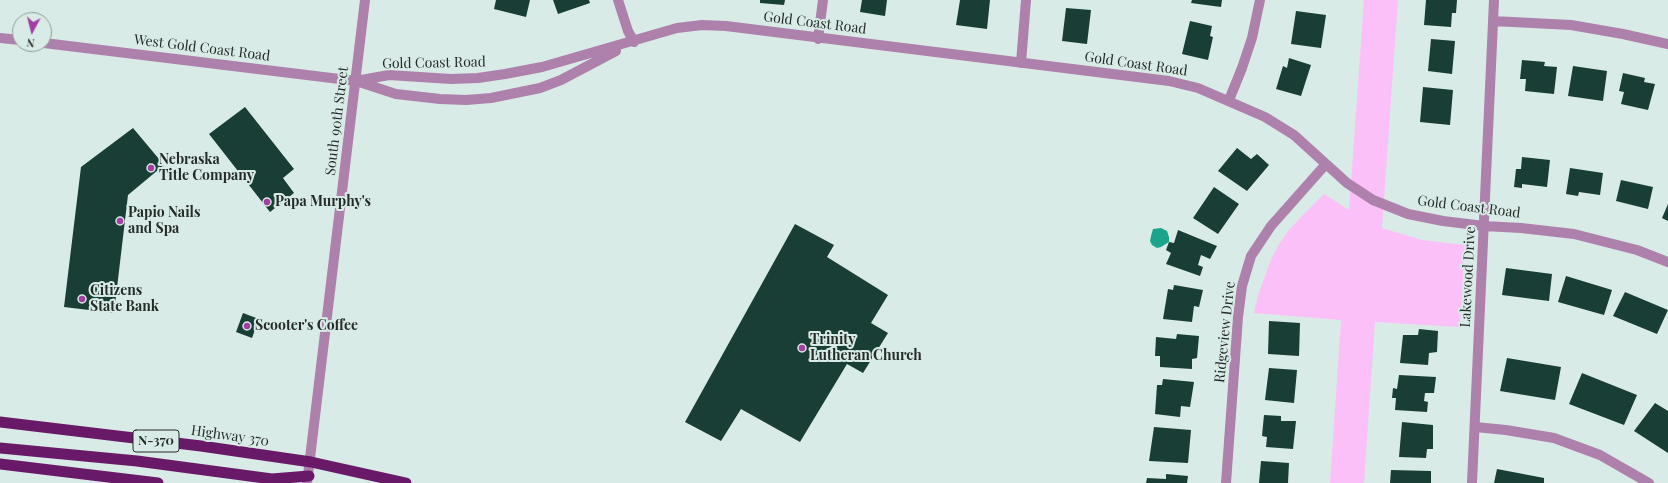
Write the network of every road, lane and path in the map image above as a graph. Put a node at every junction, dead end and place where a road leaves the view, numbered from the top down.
1 (365, 0) edge
2 (618, 0) edge
3 (823, 0) edge
4 (1026, 0) edge
5 (1260, 0) edge
6 (1494, 0) edge
7 (1493, 21) junction
8 (0, 38) edge
9 (818, 38) junction
10 (12, 39) edge
11 (634, 42) junction
12 (52, 44) edge
13 (1668, 44) edge
14 (1021, 63) junction
15 (356, 81) junction
16 (1229, 100) junction
17 (1326, 164) junction
18 (1484, 226) junction
19 (1668, 262) edge
20 (0, 422) edge
21 (1475, 427) junction
22 (0, 448) edge
23 (311, 462) junction
24 (0, 464) edge
25 (308, 480) edge
26 (158, 483) edge
27 (406, 483) edge
28 (1226, 483) edge
29 (1472, 483) edge
30 (1649, 483) edge

1 - 15 street, South 90th Street
2 - 11 street
3 - 9 street
4 - 14 street
5 - 16 street
6 - 7 street, Lakewood Drive
7 - 13 street
7 - 18 street, Lakewood Drive
8 - 10 street
9 - 11 street, Gold Coast Road
9 - 14 street, Gold Coast Road
11 - 15 street, Gold Coast Road
11 - 15 street, Gold Coast Road
12 - 15 street, West Gold Coast Road
14 - 16 street, Gold Coast Road
15 - 23 street, South 90th Street
16 - 17 street, Gold Coast Road
17 - 18 street, Gold Coast Road
17 - 28 street, Ridgeview Drive
18 - 19 street, Gold Coast Road
18 - 21 street, Lakewood Drive
20 - 23 highway, Highway 370 / N-370
21 - 29 street, Lakewood Drive
21 - 30 street
22 - 25 highway
23 - 25 street, South 90th Street
23 - 27 highway, Highway 370 / N-370
24 - 26 highway

